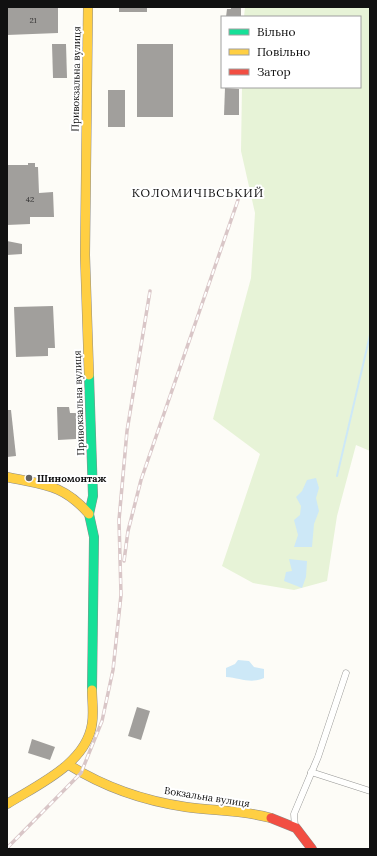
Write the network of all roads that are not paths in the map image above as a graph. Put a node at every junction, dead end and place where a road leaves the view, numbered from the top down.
1 (88, 7) edge
2 (7, 478) edge
3 (89, 514) junction
4 (346, 673) dead end
5 (69, 765) junction
6 (312, 772) junction
7 (370, 791) edge
8 (7, 804) edge
9 (295, 826) junction
10 (312, 849) edge

1 - 3 main road, Привокзальна вулиця
2 - 3 main road
3 - 5 main road, Привокзальна вулиця
4 - 6 street
5 - 8 main road, Привокзальна вулиця
5 - 9 main road, Вокзальна вулиця
6 - 7 street
6 - 9 street
9 - 10 main road

